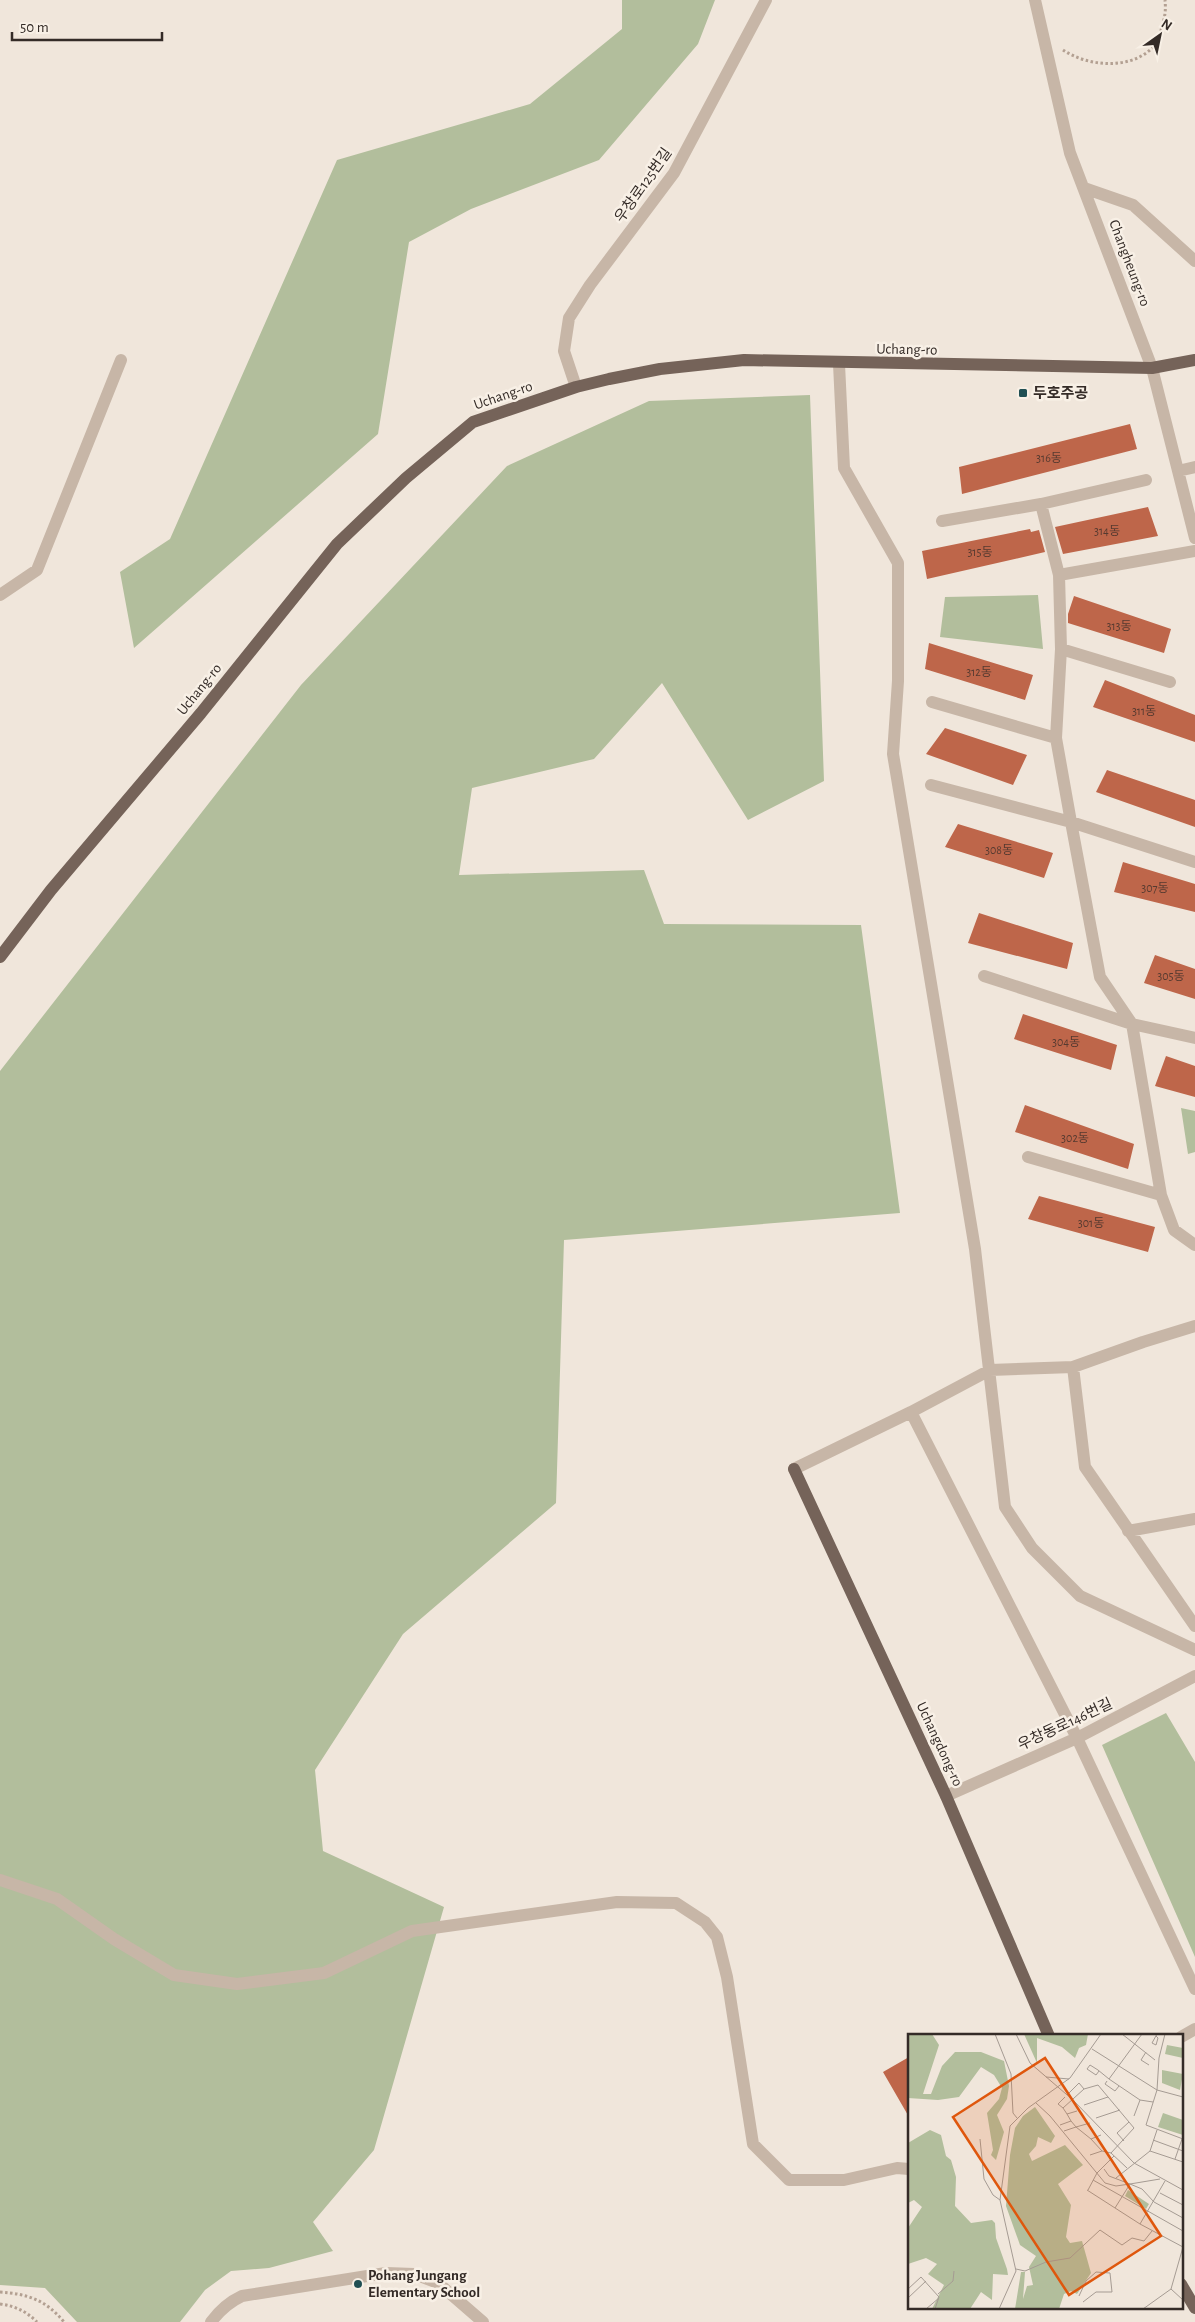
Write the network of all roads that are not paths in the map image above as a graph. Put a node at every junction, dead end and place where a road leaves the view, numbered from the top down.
1 (766, 0) edge
2 (1035, 0) edge
3 (1084, 188) junction
4 (1195, 261) edge
5 (121, 360) dead end
6 (1195, 360) edge
7 (839, 364) junction
8 (1152, 368) junction
9 (576, 387) junction
10 (1195, 468) edge
11 (1178, 471) junction
12 (1146, 480) dead end
13 (1041, 504) junction
14 (942, 521) dead end
15 (1195, 538) edge
16 (1195, 552) edge
17 (1059, 575) junction
18 (0, 594) edge
19 (1061, 649) junction
20 (1170, 682) dead end
21 (932, 702) dead end
22 (1056, 738) junction
23 (931, 784) dead end
24 (1071, 822) junction
25 (1195, 862) edge
26 (0, 957) edge
27 (984, 976) dead end
28 (1132, 1024) junction
29 (1195, 1038) edge
30 (1028, 1157) dead end
31 (1161, 1195) junction
32 (1195, 1245) edge
33 (1195, 1326) edge
34 (1073, 1367) junction
35 (990, 1370) junction
36 (911, 1412) junction
37 (794, 1469) joint
38 (1195, 1519) edge
39 (1128, 1531) junction
40 (1195, 1626) edge
41 (1195, 1650) edge
42 (1195, 1676) edge
43 (1077, 1738) junction
44 (946, 1796) junction
45 (0, 1880) edge
46 (1195, 1989) edge
47 (1195, 2029) edge
48 (1048, 2034) edge
49 (1182, 2036) edge
50 (908, 2170) edge
51 (1182, 2286) edge
52 (1195, 2308) edge
53 (211, 2322) edge
54 (483, 2322) edge

1 - 9 street, 우창로125번길
2 - 3 street, Changheung-ro
3 - 4 street
3 - 8 street, Changheung-ro
5 - 18 street
6 - 8 main road, Uchang-ro
7 - 8 main road, Uchang-ro
7 - 9 main road, Uchang-ro
7 - 35 street
8 - 11 street, Changheung-ro
9 - 26 main road, Uchang-ro
10 - 11 street
11 - 15 street, Changheung-ro
12 - 13 street
13 - 14 street
13 - 17 street
16 - 17 street
17 - 19 street
19 - 20 street
19 - 22 street
21 - 22 street
22 - 24 street
23 - 24 street
24 - 25 street
24 - 28 street
27 - 28 street
28 - 29 street
28 - 31 street
30 - 31 street
31 - 32 street
33 - 34 street
34 - 35 street
34 - 39 street
35 - 36 street
35 - 41 street
36 - 37 street
36 - 43 street
37 - 44 main road, Uchangdong-ro
38 - 39 street
39 - 40 street
42 - 43 street, 우창동로146번길
43 - 44 street, 우창동로146번길
43 - 46 street
44 - 48 main road, Uchangdong-ro
45 - 50 street
47 - 49 street
51 - 52 main road
53 - 54 street

